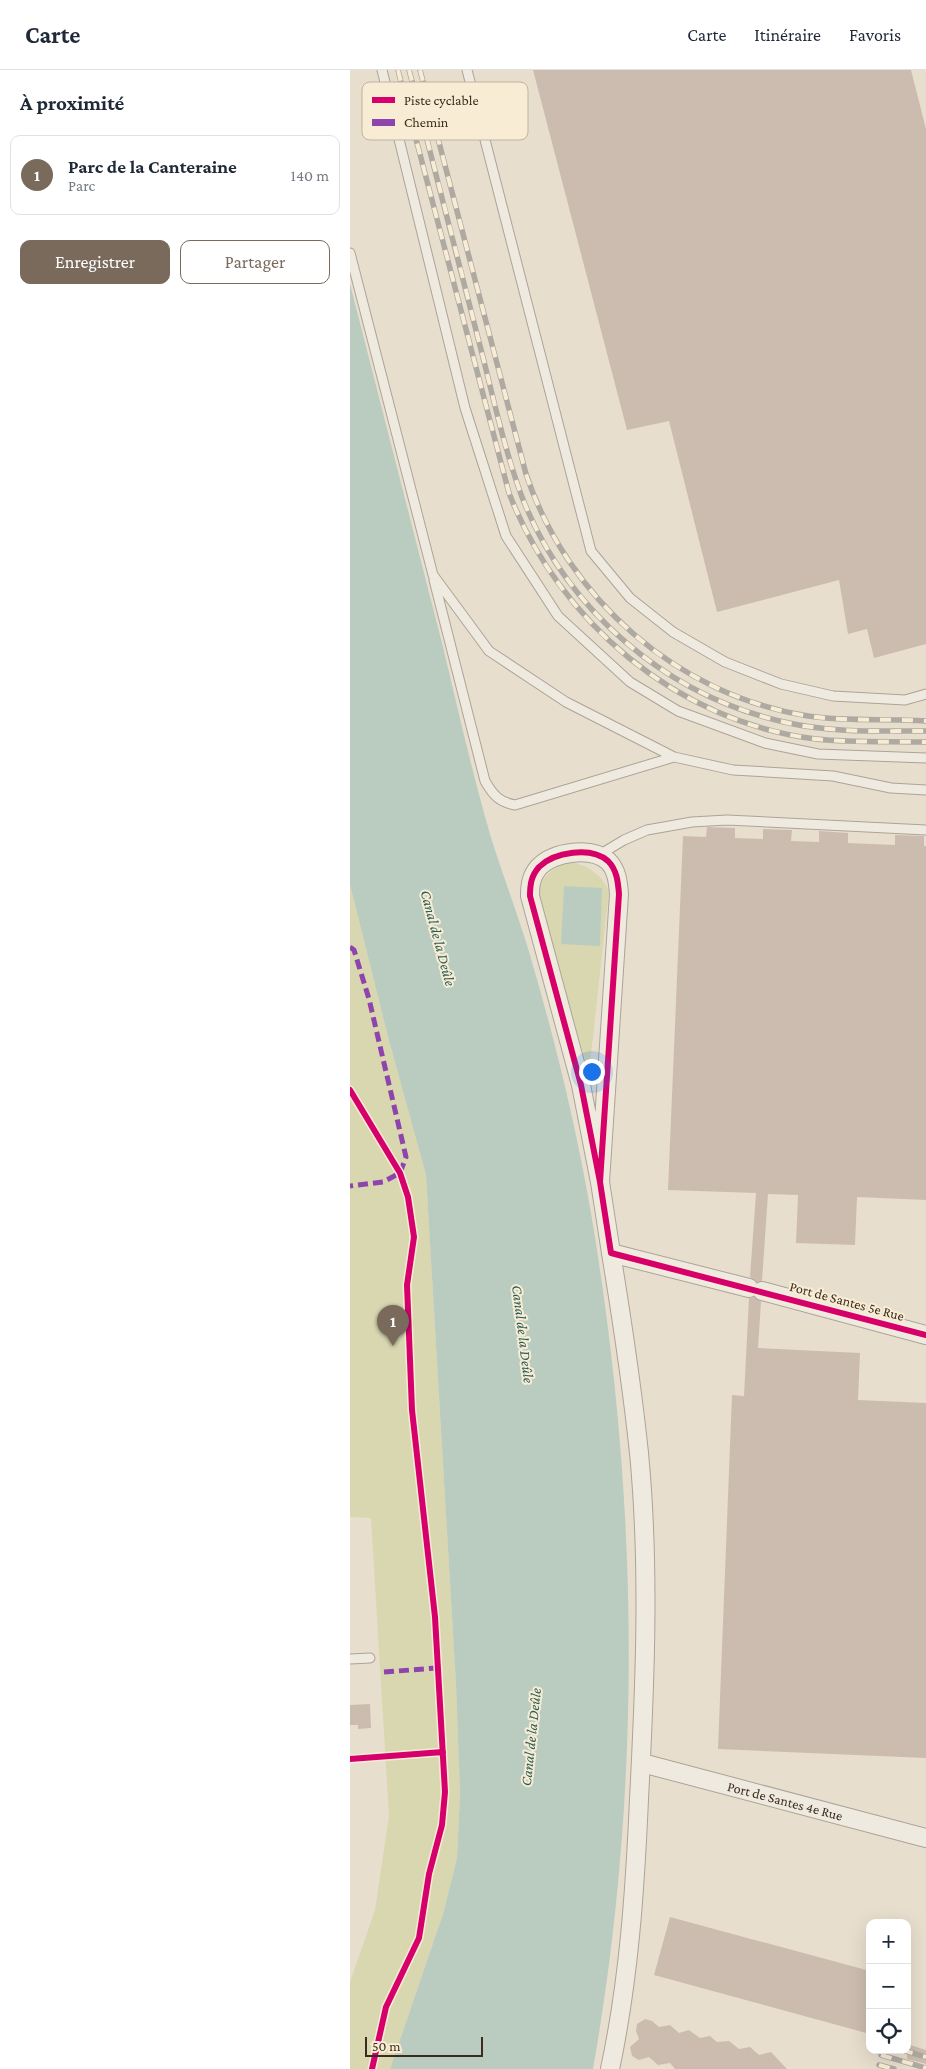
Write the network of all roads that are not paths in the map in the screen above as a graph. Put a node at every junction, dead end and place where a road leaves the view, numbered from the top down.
1 (399, 140) edge
2 (485, 140) edge
3 (350, 253) edge
4 (433, 574) junction
5 (926, 694) edge
6 (674, 757) junction
7 (926, 758) edge
8 (926, 790) edge
9 (926, 830) edge
10 (598, 855) junction
11 (600, 1182) junction
12 (612, 1253) junction
13 (926, 1334) edge
14 (370, 1658) dead end
15 (350, 1659) edge
16 (642, 1763) junction
17 (926, 1838) edge
18 (610, 2069) edge

1 - 7 lane
2 - 5 lane
3 - 4 lane
4 - 6 lane
4 - 6 lane
6 - 8 lane
9 - 10 lane
10 - 11 street
10 - 11 street
11 - 12 street
12 - 13 street, Port de Santes 5e Rue
12 - 16 street
14 - 15 lane
16 - 17 street, Port de Santes 4e Rue
16 - 18 street

